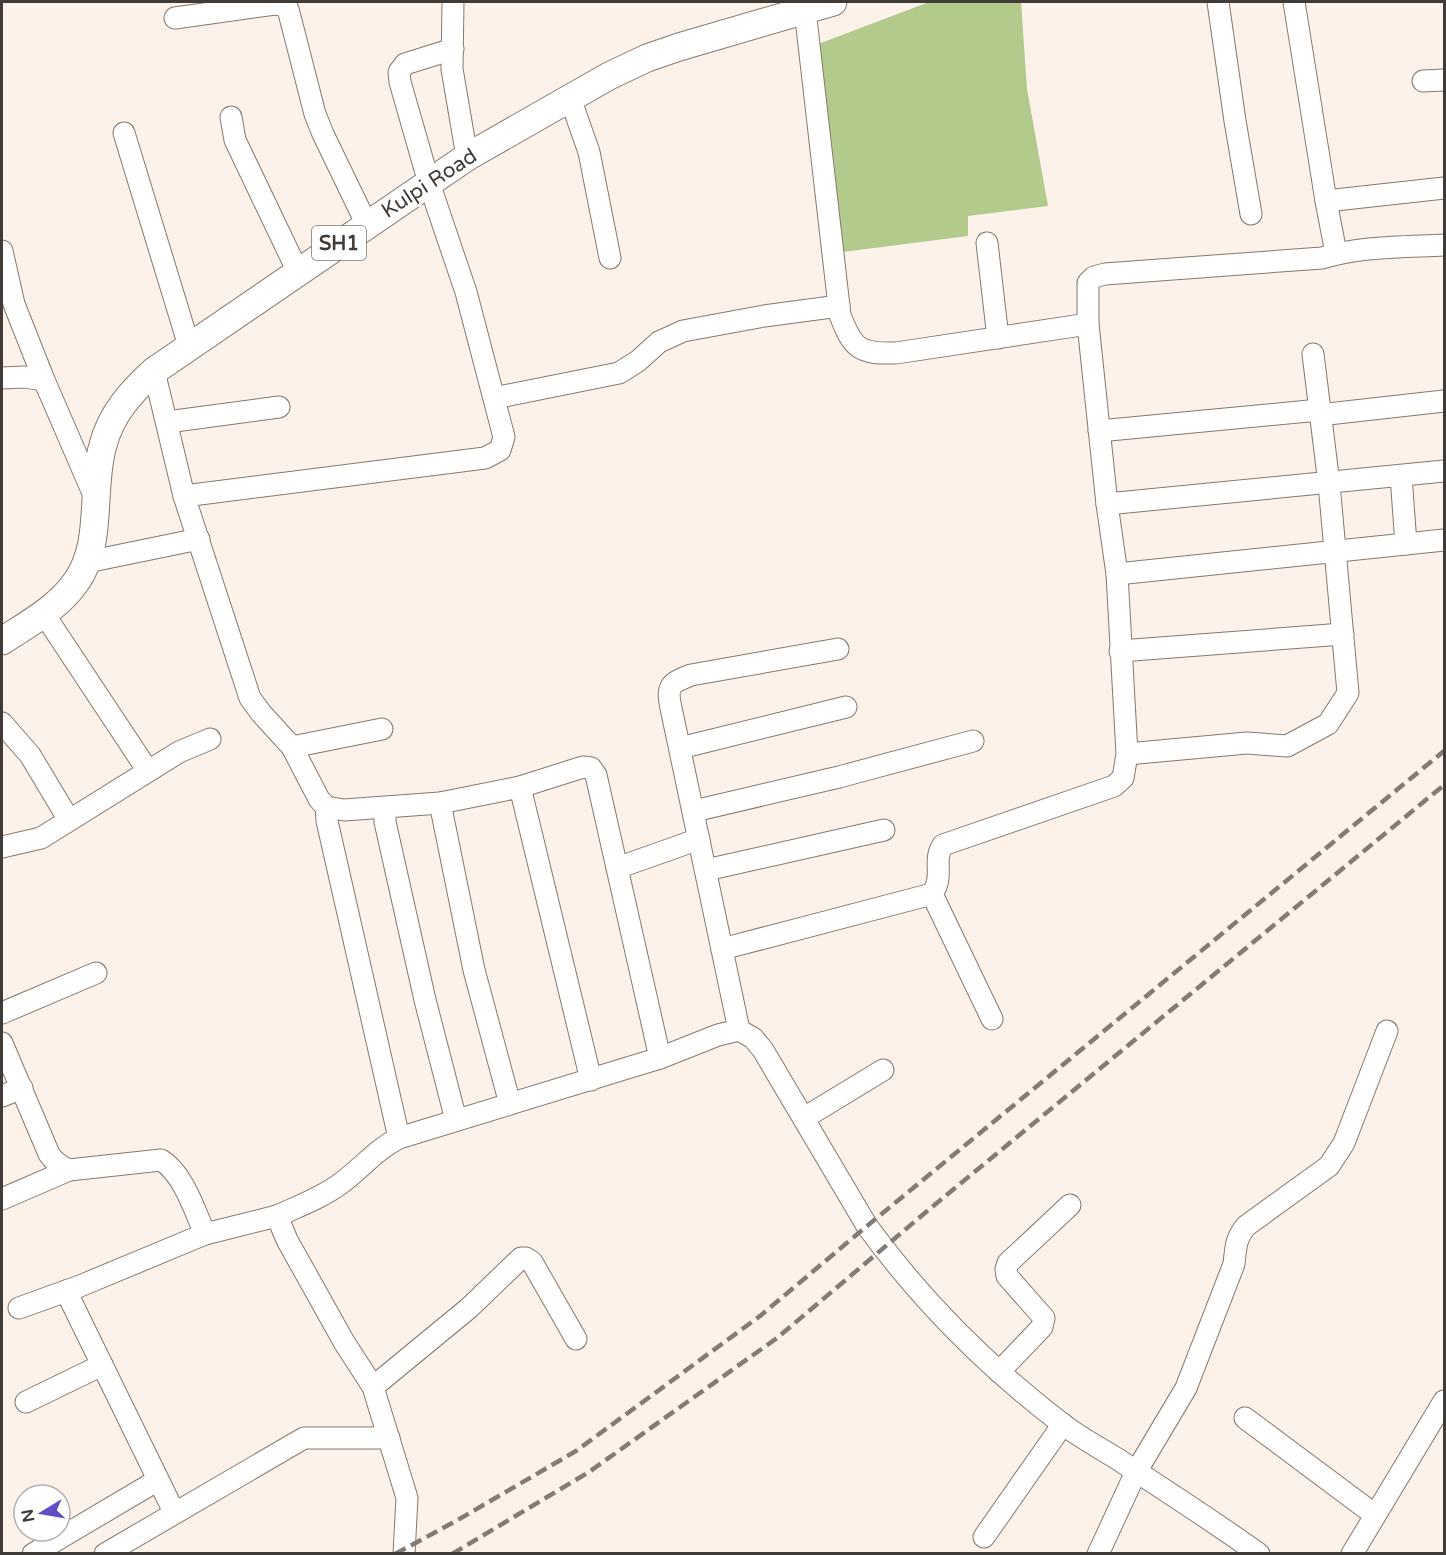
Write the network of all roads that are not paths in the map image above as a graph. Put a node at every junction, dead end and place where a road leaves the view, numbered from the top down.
1 (453, 2) edge
2 (833, 2) edge
3 (1218, 2) edge
4 (1294, 2) edge
5 (290, 3) edge
6 (257, 4) edge
7 (805, 10) junction
8 (175, 18) dead end
9 (453, 49) junction
10 (1444, 80) edge
11 (1423, 81) dead end
12 (570, 98) junction
13 (231, 117) dead end
14 (124, 133) dead end
15 (467, 157) junction
16 (429, 183) junction
17 (1444, 188) edge
18 (1326, 201) junction
19 (1251, 214) dead end
20 (367, 225) junction
21 (987, 243) dead end
22 (1444, 245) edge
23 (2, 251) edge
24 (1336, 253) junction
25 (610, 258) dead end
26 (298, 272) junction
27 (839, 306) junction
28 (1088, 324) junction
29 (998, 338) junction
30 (189, 346) junction
31 (1313, 354) dead end
32 (154, 370) junction
33 (2, 378) edge
34 (44, 380) junction
35 (494, 398) junction
36 (1444, 400) edge
37 (279, 407) dead end
38 (1319, 412) junction
39 (166, 422) junction
40 (1099, 431) junction
41 (1444, 471) edge
42 (1401, 476) junction
43 (1329, 484) junction
44 (184, 496) junction
45 (97, 500) junction
46 (1107, 504) junction
47 (199, 538) junction
48 (1444, 540) edge
49 (1406, 544) junction
50 (1336, 552) junction
51 (87, 562) junction
52 (1117, 574) junction
53 (44, 614) junction
54 (1343, 634) junction
55 (2, 641) edge
56 (838, 649) dead end
57 (1120, 651) junction
58 (846, 707) dead end
59 (2, 723) edge
60 (382, 729) dead end
61 (210, 739) dead end
62 (973, 741) dead end
63 (292, 747) junction
64 (680, 748) junction
65 (1127, 754) junction
66 (148, 771) junction
67 (520, 787) junction
68 (440, 804) junction
69 (327, 807) junction
70 (385, 808) junction
71 (694, 811) junction
72 (69, 819) junction
73 (884, 830) dead end
74 (699, 839) junction
75 (2, 847) edge
76 (617, 868) junction
77 (706, 870) junction
78 (932, 894) junction
79 (722, 949) junction
80 (96, 973) dead end
81 (2, 1013) edge
82 (992, 1019) dead end
83 (739, 1030) junction
84 (1387, 1031) dead end
85 (2, 1043) edge
86 (660, 1058) junction
87 (883, 1070) dead end
88 (591, 1080) junction
89 (22, 1088) junction
90 (2, 1096) edge
91 (510, 1104) junction
92 (804, 1118) junction
93 (456, 1120) junction
94 (399, 1137) junction
95 (69, 1170) junction
96 (2, 1199) edge
97 (1070, 1205) dead end
98 (277, 1216) junction
99 (205, 1234) junction
100 (66, 1291) junction
101 (19, 1308) dead end
102 (576, 1339) dead end
103 (102, 1365) junction
104 (999, 1372) junction
105 (373, 1387) junction
106 (1444, 1401) edge
107 (26, 1402) dead end
108 (1245, 1418) dead end
109 (1063, 1424) junction
110 (389, 1438) junction
111 (1136, 1472) junction
112 (158, 1480) junction
113 (174, 1512) junction
114 (1375, 1515) junction
115 (984, 1538) dead end
116 (33, 1554) edge
117 (105, 1554) edge
118 (404, 1554) edge
119 (1098, 1554) edge
120 (1259, 1554) edge
121 (1352, 1554) edge

1 - 9 street
2 - 7 main road, Kulpi Road / SH1
3 - 19 street
4 - 18 street
5 - 6 street
5 - 20 street
6 - 8 street
7 - 12 main road, Kulpi Road / SH1
7 - 27 street
9 - 15 street
9 - 16 street
10 - 11 street
12 - 15 main road, Kulpi Road / SH1
12 - 25 street
13 - 26 street
14 - 30 street
15 - 16 main road, Kulpi Road / SH1
16 - 20 main road, Kulpi Road / SH1
16 - 35 street
17 - 18 street
18 - 24 street
20 - 26 main road, Kulpi Road / SH1
21 - 29 street
22 - 24 street
23 - 34 street
24 - 28 street
26 - 30 main road, Kulpi Road / SH1
27 - 29 street
27 - 35 street
28 - 29 street
28 - 40 street
30 - 32 main road, Kulpi Road / SH1
31 - 38 street
32 - 39 street
32 - 45 main road, Kulpi Road / SH1
33 - 34 street
34 - 45 street
35 - 44 street
36 - 38 street
37 - 39 street
38 - 40 street
38 - 43 street
39 - 44 street
40 - 46 street
41 - 42 street
42 - 43 street
42 - 49 street
43 - 46 street
43 - 50 street
44 - 47 street
45 - 51 main road, Kulpi Road / SH1
46 - 52 street
47 - 51 street
47 - 63 street
48 - 49 street
49 - 50 street
50 - 52 street
50 - 54 street
51 - 53 main road, Kulpi Road / SH1
52 - 57 street
53 - 55 main road, Kulpi Road / SH1
53 - 66 street
54 - 57 street
54 - 65 street
56 - 64 street
57 - 65 street
58 - 64 street
59 - 72 street
60 - 63 street
61 - 66 street
62 - 71 street
63 - 69 street
64 - 71 street
65 - 78 street
66 - 72 street
67 - 68 street
67 - 76 street
67 - 88 street
68 - 70 street
68 - 91 street
69 - 70 street
69 - 94 street
70 - 93 street
71 - 74 street
72 - 75 street
73 - 77 street
74 - 76 street
74 - 77 street
76 - 86 street
77 - 79 street
78 - 79 street
78 - 82 street
79 - 83 street
80 - 81 street
83 - 86 street
83 - 92 street
84 - 111 street
85 - 89 street
86 - 88 street
87 - 92 street
88 - 91 street
89 - 90 street
89 - 95 street
91 - 93 street
92 - 104 street
93 - 94 street
94 - 98 street
95 - 96 street
95 - 99 street
97 - 104 street
98 - 99 street
98 - 105 street
99 - 100 street
100 - 101 street
100 - 103 street
102 - 105 street
103 - 107 street
103 - 112 street
104 - 109 street
105 - 110 street
106 - 114 street
108 - 114 street
109 - 111 street
109 - 115 street
110 - 113 street
110 - 118 street
111 - 119 street
111 - 120 street
112 - 113 street
112 - 116 street
113 - 117 street
114 - 121 street

